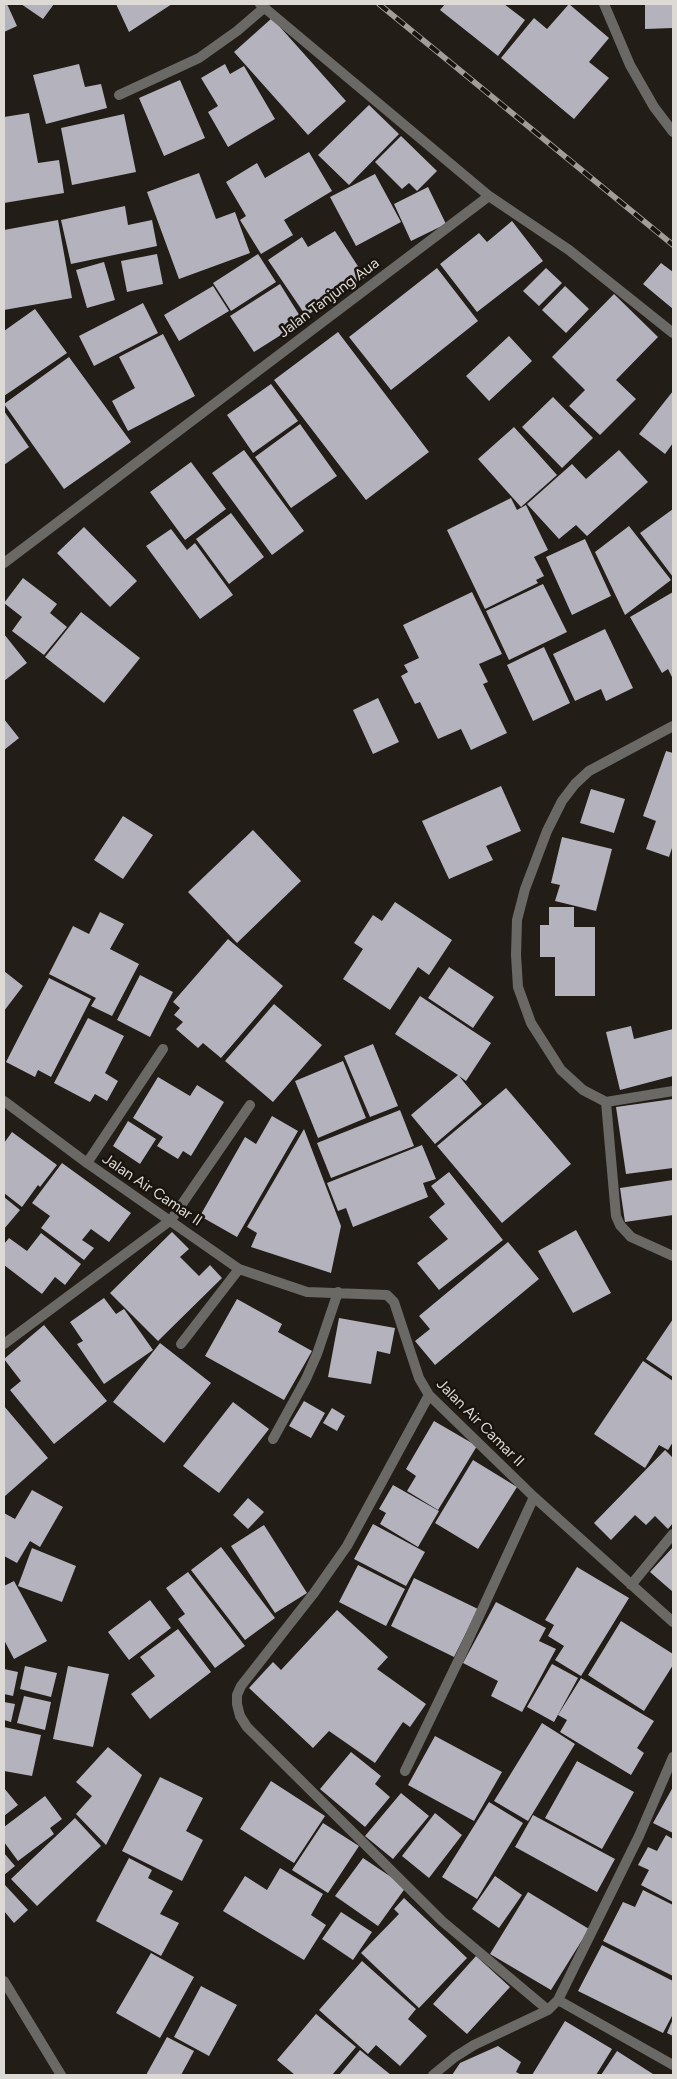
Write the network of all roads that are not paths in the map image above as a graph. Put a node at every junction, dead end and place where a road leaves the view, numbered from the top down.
1 (604, 4) edge
2 (262, 6) edge
3 (120, 96) dead end
4 (673, 132) edge
5 (489, 196) junction
6 (673, 333) edge
7 (4, 563) edge
8 (673, 726) edge
9 (163, 1049) dead end
10 (673, 1091) edge
11 (4, 1101) edge
12 (606, 1102) junction
13 (250, 1105) dead end
14 (87, 1163) junction
15 (171, 1220) junction
16 (673, 1256) edge
17 (239, 1268) junction
18 (338, 1292) junction
19 (4, 1344) edge
20 (181, 1344) dead end
21 (429, 1395) junction
22 (273, 1440) dead end
23 (534, 1497) junction
24 (673, 1534) edge
25 (630, 1585) junction
26 (673, 1622) edge
27 (673, 1757) edge
28 (405, 1771) dead end
29 (4, 1981) edge
30 (558, 2000) junction
31 (548, 2010) junction
32 (673, 2065) edge
33 (61, 2075) edge
34 (433, 2075) edge

1 - 4 street
2 - 3 street
2 - 5 street
5 - 6 street
5 - 7 street, Jalan Tanjung Aua
8 - 12 street
9 - 14 street
10 - 12 street
11 - 14 street, Jalan Air Camar II
12 - 16 street
13 - 15 street
14 - 15 street, Jalan Air Camar II
15 - 17 street, Jalan Air Camar II
15 - 19 street
17 - 18 street, Jalan Air Camar II
17 - 20 street
18 - 21 street, Jalan Air Camar II
18 - 22 street
21 - 23 street, Jalan Air Camar II
21 - 31 street
23 - 25 street, Jalan Air Camar II
23 - 28 street
24 - 25 street
25 - 26 street, Jalan Air Camar II
27 - 30 street
29 - 33 street
30 - 31 street
30 - 32 street
31 - 34 street

